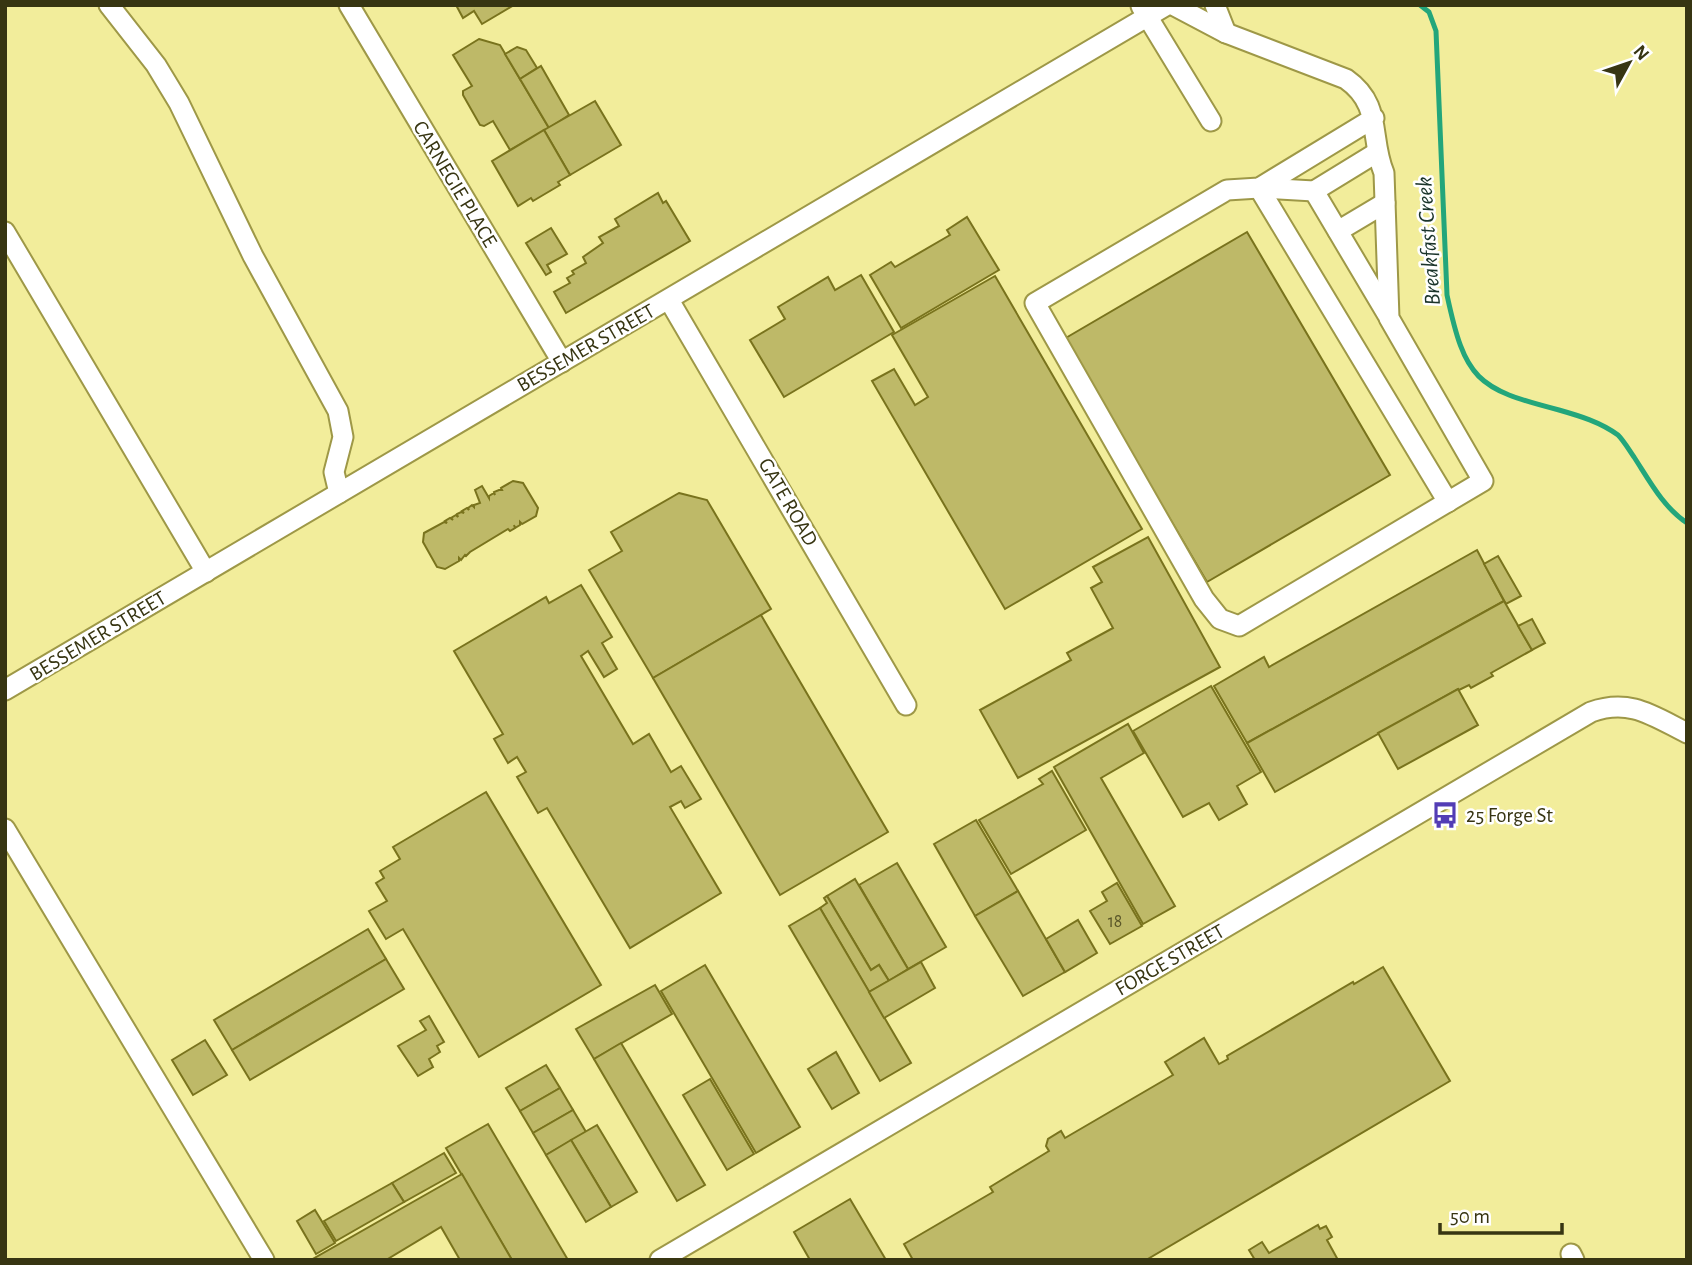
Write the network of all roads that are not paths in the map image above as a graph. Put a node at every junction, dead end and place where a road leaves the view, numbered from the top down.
1 (109, 5) edge
2 (349, 5) edge
3 (1167, 5) edge
4 (1173, 5) edge
5 (1215, 5) edge
6 (1144, 11) edge
7 (1226, 33) junction
8 (1374, 118) junction
9 (1211, 121) dead end
10 (1376, 153) junction
11 (1259, 188) junction
12 (1314, 191) junction
13 (1385, 203) junction
14 (5, 232) edge
15 (1338, 232) junction
16 (669, 299) junction
17 (1389, 318) junction
18 (562, 362) junction
19 (339, 493) junction
20 (1448, 502) junction
21 (206, 572) junction
22 (5, 690) edge
23 (906, 705) dead end
24 (1687, 733) edge
25 (5, 829) edge
26 (264, 1260) edge
27 (660, 1260) edge

1 - 19 street
2 - 18 street, CARNEGIE PLACE
3 - 6 street, BESSEMER STREET
4 - 7 street
5 - 7 street
6 - 9 street
6 - 16 street, BESSEMER STREET
7 - 8 street
8 - 10 street
8 - 11 street
10 - 12 street
10 - 13 street
11 - 12 street
11 - 20 street
11 - 20 street
12 - 15 street
13 - 15 street
13 - 17 street
14 - 21 street
15 - 17 street
16 - 18 street, BESSEMER STREET
16 - 23 street, GATE ROAD
17 - 20 street
18 - 19 street, BESSEMER STREET
19 - 21 street, BESSEMER STREET
21 - 22 street, BESSEMER STREET
24 - 27 street, FORGE STREET
25 - 26 street

